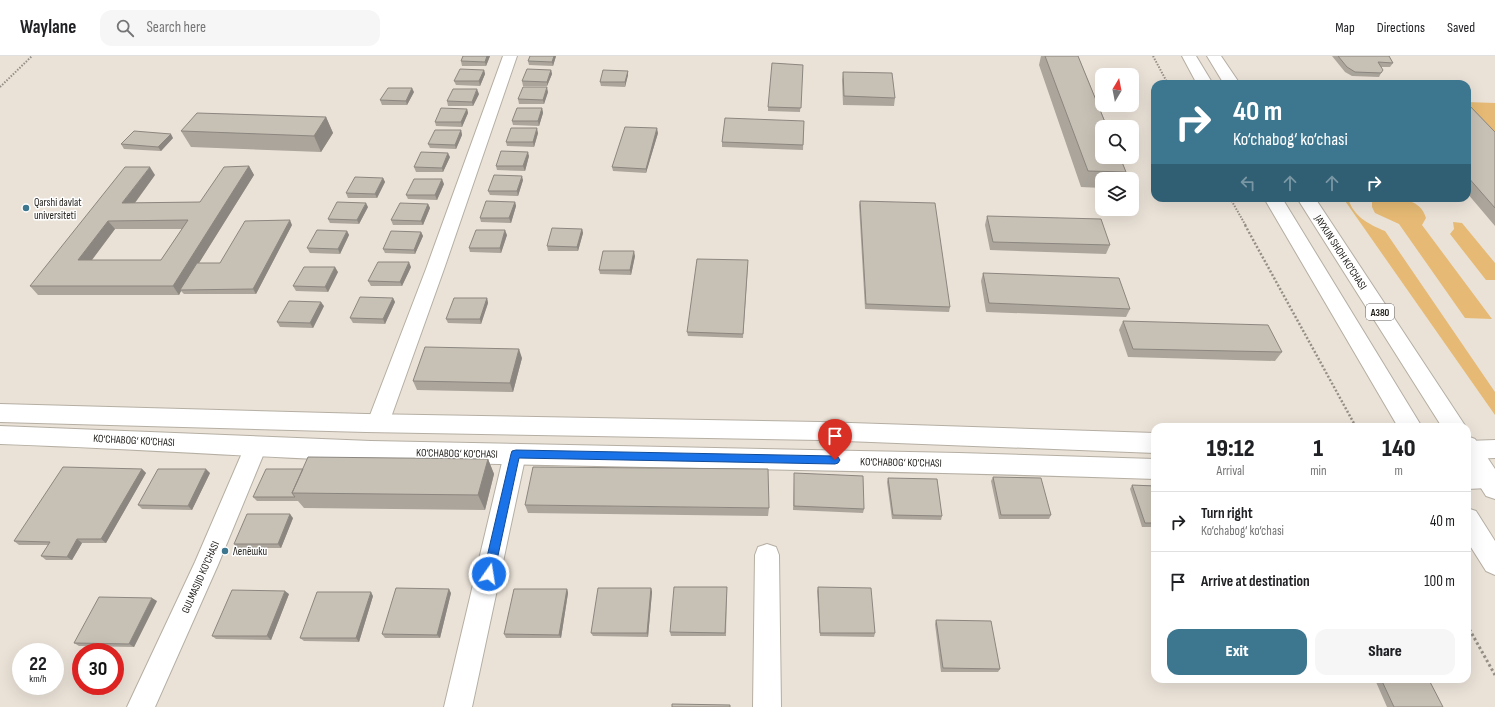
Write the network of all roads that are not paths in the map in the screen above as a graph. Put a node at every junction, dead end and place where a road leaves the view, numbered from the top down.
1 (510, 56) edge
2 (1189, 56) edge
3 (1214, 56) edge
4 (1203, 80) edge
5 (1229, 80) edge
6 (1276, 202) edge
7 (1308, 202) edge
8 (0, 413) edge
9 (372, 423) junction
10 (1408, 423) edge
11 (1451, 423) edge
12 (820, 431) junction
13 (0, 435) edge
14 (1151, 443) edge
15 (256, 446) junction
16 (1471, 449) edge
17 (1495, 449) edge
18 (356, 450) junction
19 (516, 454) junction
20 (1471, 456) edge
21 (819, 460) junction
22 (1151, 469) edge
23 (1483, 482) edge
24 (1471, 525) edge
25 (766, 555) dead end
26 (1495, 563) edge
27 (141, 707) edge
28 (458, 707) edge
29 (767, 707) edge

1 - 9 street
2 - 4 main road
3 - 5 main road
6 - 10 main road
7 - 11 main road, JAYXUN SHOH KO'CHASI / A380
8 - 9 main road, KO‘CHABOG‘ KO‘CHASI
9 - 12 main road, KO‘CHABOG‘ KO‘CHASI
9 - 18 main road
12 - 14 main road, KO‘CHABOG‘ KO‘CHASI
12 - 21 main road
13 - 15 main road, KO‘CHABOG‘ KO‘CHASI
15 - 18 main road, KO‘CHABOG‘ KO‘CHASI
15 - 27 street, GULMASJID KO'CHASI
16 - 17 street
18 - 19 main road, KO‘CHABOG‘ KO‘CHASI
19 - 21 main road, KO‘CHABOG‘ KO‘CHASI
19 - 28 street
20 - 23 main road
21 - 22 main road, KO‘CHABOG‘ KO‘CHASI
24 - 26 main road
25 - 29 street

